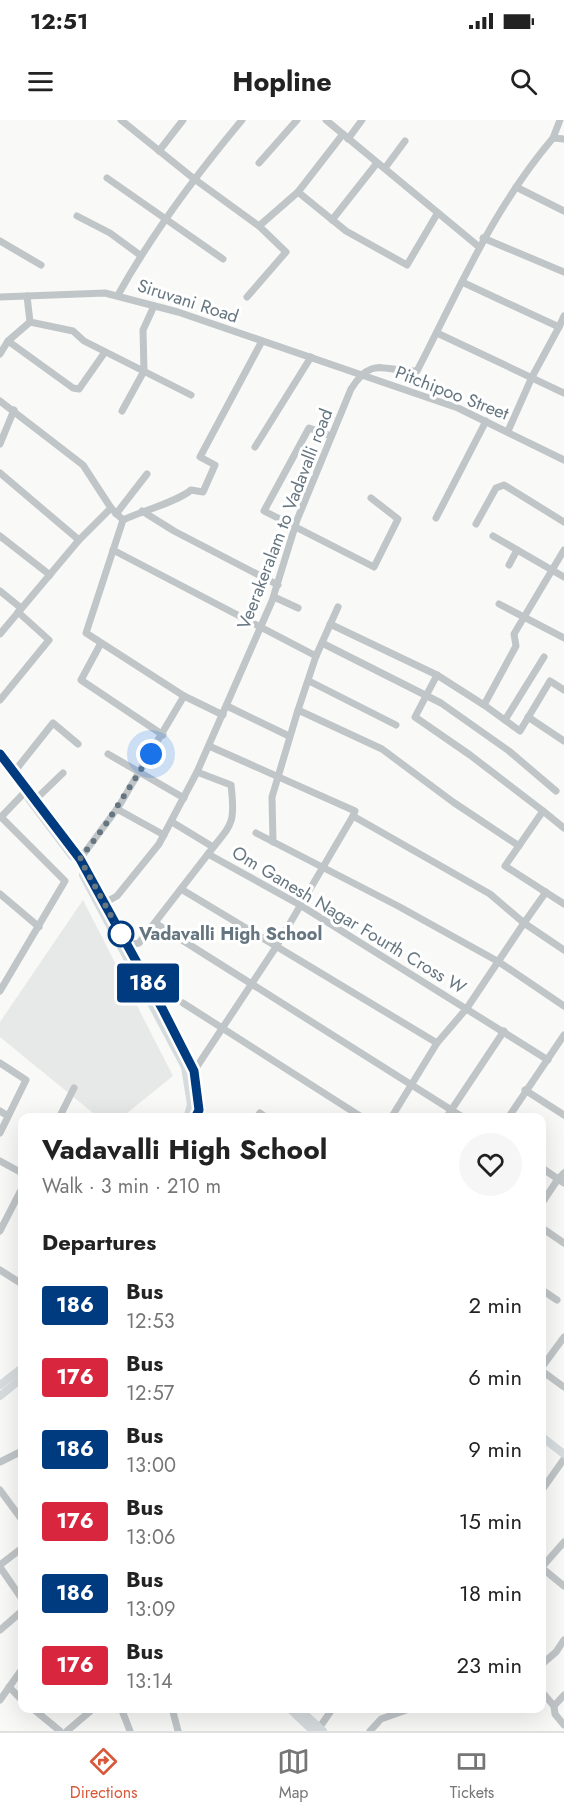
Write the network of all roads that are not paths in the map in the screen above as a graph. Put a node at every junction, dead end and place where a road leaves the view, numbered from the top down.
1 (122, 120) edge
2 (183, 120) edge
3 (242, 120) edge
4 (297, 120) edge
5 (326, 120) edge
6 (362, 120) edge
7 (561, 120) edge
8 (345, 137) junction
9 (553, 138) junction
10 (564, 139) edge
11 (405, 141) dead end
12 (159, 151) junction
13 (259, 163) dead end
14 (376, 163) junction
15 (386, 168) junction
16 (107, 178) dead end
17 (193, 178) junction
18 (516, 187) junction
19 (298, 192) junction
20 (564, 211) edge
21 (437, 214) junction
22 (77, 216) dead end
23 (166, 219) junction
24 (332, 220) junction
25 (259, 226) junction
26 (483, 238) junction
27 (0, 241) edge
28 (478, 246) junction
29 (140, 255) junction
30 (223, 259) dead end
31 (41, 265) dead end
32 (564, 272) edge
33 (462, 282) junction
34 (118, 295) junction
35 (27, 296) junction
36 (0, 297) edge
37 (247, 297) dead end
38 (154, 306) junction
39 (30, 322) junction
40 (562, 322) edge
41 (437, 333) junction
42 (8, 341) junction
43 (262, 341) junction
44 (105, 352) junction
45 (0, 354) edge
46 (311, 357) junction
47 (144, 371) junction
48 (360, 375) junction
49 (532, 377) junction
50 (564, 393) edge
51 (190, 395) dead end
52 (0, 401) edge
53 (14, 410) junction
54 (122, 411) dead end
55 (486, 421) junction
56 (508, 431) junction
57 (330, 436) junction
58 (0, 444) edge
59 (255, 447) dead end
60 (564, 460) edge
61 (0, 473) edge
62 (147, 474) dead end
63 (371, 498) dead end
64 (113, 511) junction
65 (142, 511) junction
66 (436, 518) dead end
67 (123, 520) junction
68 (564, 522) edge
69 (476, 524) dead end
70 (295, 529) junction
71 (0, 536) edge
72 (494, 536) dead end
73 (79, 540) junction
74 (113, 550) junction
75 (517, 550) junction
76 (564, 550) edge
77 (509, 565) dead end
78 (552, 570) junction
79 (50, 575) junction
80 (564, 577) edge
81 (278, 585) junction
82 (0, 591) edge
83 (274, 597) junction
84 (499, 604) dead end
85 (338, 607) dead end
86 (298, 608) dead end
87 (19, 610) junction
88 (524, 618) junction
89 (330, 624) junction
90 (261, 629) junction
91 (0, 634) edge
92 (563, 636) edge
93 (101, 643) junction
94 (322, 643) junction
95 (316, 656) junction
96 (544, 657) dead end
97 (437, 675) junction
98 (309, 681) junction
99 (564, 690) edge
100 (184, 696) junction
101 (427, 696) junction
102 (0, 700) edge
103 (484, 705) junction
104 (227, 706) junction
105 (298, 710) junction
106 (223, 715) junction
107 (528, 717) junction
108 (506, 720) junction
109 (396, 725) dead end
110 (163, 735) junction
111 (289, 736) junction
112 (564, 741) edge
113 (78, 744) dead end
114 (209, 746) junction
115 (0, 754) edge
116 (108, 754) dead end
117 (0, 763) edge
118 (197, 771) junction
119 (14, 772) junction
120 (140, 772) junction
121 (63, 773) dead end
122 (278, 778) junction
123 (556, 791) dead end
124 (24, 793) junction
125 (184, 798) junction
126 (36, 799) junction
127 (117, 808) junction
128 (543, 811) junction
129 (353, 816) junction
130 (172, 822) junction
131 (564, 828) edge
132 (256, 833) dead end
133 (164, 835) junction
134 (273, 842) junction
135 (519, 846) junction
136 (213, 847) junction
137 (208, 854) junction
138 (80, 859) junction
139 (322, 868) junction
140 (181, 889) junction
141 (546, 892) junction
142 (0, 894) edge
143 (564, 904) edge
144 (102, 905) junction
145 (300, 905) junction
146 (155, 923) junction
147 (524, 924) junction
148 (39, 927) junction
149 (124, 946) junction
150 (276, 947) junction
151 (564, 950) edge
152 (499, 962) junction
153 (251, 986) junction
154 (0, 991) edge
155 (183, 1003) dead end
156 (564, 1006) edge
157 (467, 1008) junction
158 (224, 1029) junction
159 (504, 1031) junction
160 (564, 1035) edge
161 (437, 1043) junction
162 (548, 1060) junction
163 (0, 1063) edge
164 (194, 1071) junction
165 (414, 1084) junction
166 (74, 1088) dead end
167 (525, 1090) junction
168 (452, 1110) junction
169 (0, 1111) edge
170 (62, 1113) edge
171 (194, 1113) edge
172 (194, 1113) edge
173 (355, 1113) edge
174 (394, 1113) edge
175 (450, 1113) edge
176 (456, 1113) edge
177 (511, 1113) edge
178 (564, 1115) edge
179 (8, 1116) junction
180 (0, 1133) edge
181 (0, 1161) edge
182 (18, 1171) edge
183 (546, 1171) edge
184 (564, 1173) edge
185 (561, 1181) edge
186 (18, 1196) edge
187 (546, 1198) edge
188 (0, 1231) edge
189 (546, 1231) edge
190 (564, 1242) edge
191 (0, 1270) edge
192 (18, 1281) edge
193 (546, 1293) edge
194 (557, 1300) dead end
195 (564, 1337) edge
196 (546, 1363) edge
197 (18, 1371) edge
198 (546, 1372) edge
199 (18, 1381) edge
200 (0, 1385) edge
201 (564, 1387) edge
202 (0, 1396) edge
203 (546, 1439) edge
204 (563, 1450) edge
205 (18, 1453) edge
206 (564, 1459) edge
207 (0, 1461) edge
208 (546, 1484) edge
209 (0, 1490) edge
210 (18, 1515) edge
211 (564, 1542) edge
212 (18, 1551) edge
213 (546, 1562) edge
214 (0, 1566) edge
215 (546, 1570) edge
216 (564, 1586) edge
217 (18, 1593) edge
218 (18, 1614) edge
219 (0, 1630) edge
220 (564, 1640) edge
221 (546, 1661) edge
222 (18, 1675) edge
223 (9, 1687) junction
224 (564, 1695) edge
225 (18, 1696) edge
226 (546, 1697) edge
227 (0, 1700) edge
228 (554, 1706) junction
229 (39, 1713) edge
230 (88, 1713) edge
231 (123, 1713) edge
232 (173, 1713) edge
233 (296, 1713) edge
234 (303, 1713) edge
235 (330, 1713) edge
236 (403, 1713) edge
237 (564, 1725) edge
238 (318, 1730) edge
239 (60, 1731) edge
240 (67, 1731) edge
241 (130, 1731) edge
242 (178, 1731) edge
243 (370, 1731) edge

1 - 12 street
2 - 12 street
3 - 17 street
4 - 13 street
5 - 8 street
6 - 8 street
7 - 9 street
8 - 14 street
8 - 19 street
9 - 10 street
9 - 18 street
11 - 15 street
12 - 17 street
14 - 15 street
14 - 24 street
15 - 21 street
16 - 23 street
17 - 23 street
17 - 25 street
18 - 20 street
18 - 26 street
19 - 24 street
19 - 25 street
21 - 24 street
21 - 28 street
22 - 29 street
23 - 29 street
23 - 30 street
25 - 37 street
26 - 28 street
26 - 32 street
27 - 31 street
28 - 33 street
29 - 34 street
33 - 40 street
33 - 41 street
34 - 35 street, Siruvani Road
34 - 38 street, Siruvani Road
35 - 36 street, Siruvani Road
35 - 39 street
38 - 43 street, Siruvani Road
38 - 47 street
39 - 42 street
39 - 44 street
40 - 49 street
41 - 48 street
41 - 49 street
42 - 44 street
42 - 45 street
43 - 46 street, Siruvani Road
43 - 65 street
44 - 47 street
46 - 48 street, Siruvani Road
46 - 59 street
47 - 51 street
47 - 54 street
48 - 55 street, Pitchipoo Street
48 - 57 street, Veerakeralam to Vadavalli road
49 - 50 street
49 - 56 street
52 - 53 street
53 - 58 street
53 - 64 street
55 - 56 street, Pitchipoo Street
55 - 66 street
56 - 60 street, Pitchipoo Street
57 - 70 street, Veerakeralam to Vadavalli road
57 - 70 street
61 - 73 street
62 - 64 street
63 - 70 street
64 - 67 street
64 - 73 street
65 - 67 street
65 - 81 street
67 - 74 street
68 - 69 street
70 - 81 street, Veerakeralam to Vadavalli road
71 - 79 street
72 - 75 street
73 - 79 street
74 - 90 street
74 - 93 street
75 - 77 street
75 - 78 street
76 - 78 street
78 - 80 street
78 - 88 street
79 - 87 street
81 - 83 street, Veerakeralam to Vadavalli road
82 - 87 street
83 - 86 street
83 - 90 street, Veerakeralam to Vadavalli road
84 - 88 street
85 - 89 street
87 - 91 street
87 - 102 street
88 - 92 street
88 - 103 street
89 - 94 street
89 - 97 street
90 - 95 street
90 - 104 street, Veerakeralam to Vadavalli road
93 - 100 street
93 - 110 street
94 - 95 street
94 - 101 street
95 - 98 street
96 - 108 street
97 - 101 street
97 - 103 street
98 - 105 street
98 - 109 street
99 - 107 street
100 - 106 street
100 - 110 street
101 - 123 street
101 - 128 street
103 - 108 street
104 - 106 street, Veerakeralam to Vadavalli road
104 - 111 street
105 - 111 street
105 - 135 street
106 - 114 street, Veerakeralam to Vadavalli road
107 - 108 street
107 - 112 street
110 - 120 street
111 - 122 street
113 - 119 street
114 - 118 street, Veerakeralam to Vadavalli road
114 - 122 street
115 - 119 main road
116 - 120 street
117 - 124 main road
118 - 125 street, Veerakeralam to Vadavalli road
118 - 136 street
119 - 126 main road
120 - 125 street
120 - 127 street
121 - 126 street
122 - 129 street
122 - 134 street
124 - 144 main road
124 - 148 street
125 - 130 street, Veerakeralam to Vadavalli road
126 - 138 main road
127 - 133 street
127 - 138 street
128 - 131 street
128 - 135 street
129 - 139 street
129 - 147 street
130 - 133 street, Veerakeralam to Vadavalli road
130 - 136 street
132 - 134 street
133 - 144 street, Veerakeralam to Vadavalli road
134 - 139 street
135 - 141 street
136 - 137 street
137 - 140 street, Om Ganesh Nagar Fourth Cross W
137 - 145 street, Om Ganesh Nagar Fourth Cross W
138 - 144 main road
139 - 145 street
139 - 152 street
140 - 146 street, Om Ganesh Nagar Fourth Cross W
140 - 150 street
141 - 143 street
141 - 147 street
142 - 148 street
144 - 149 main road
145 - 150 street
145 - 157 street, Om Ganesh Nagar Fourth Cross W
146 - 149 street, Om Ganesh Nagar Fourth Cross W
146 - 153 street
147 - 151 street
147 - 152 street
148 - 154 street
149 - 164 main road
149 - 171 main road
150 - 153 street
150 - 161 street
152 - 156 street
152 - 157 street
153 - 158 street
153 - 165 street
155 - 158 street
157 - 159 street, Om Ganesh Nagar Fourth Cross W
157 - 161 street
158 - 164 street
158 - 173 street
159 - 162 street, Om Ganesh Nagar Fourth Cross W
159 - 168 street
160 - 162 street
161 - 165 street
162 - 167 street
163 - 179 street
164 - 172 main road
165 - 168 street
165 - 174 street
166 - 170 street
167 - 177 street
167 - 178 street
168 - 175 street
168 - 176 street
169 - 179 street
179 - 180 street
181 - 182 street
183 - 185 street
184 - 185 street
185 - 187 street
186 - 188 street
189 - 190 street
191 - 192 street
193 - 194 street
195 - 196 street
197 - 200 main road
198 - 201 street
199 - 202 main road
203 - 204 main road
205 - 207 street
206 - 208 street
209 - 210 street
211 - 213 street
212 - 214 street
214 - 217 street
215 - 216 street
218 - 219 street
220 - 221 street
222 - 223 street
223 - 225 street
223 - 227 street
224 - 228 street
226 - 228 street
228 - 237 street
229 - 239 street
230 - 240 street
231 - 241 street
232 - 242 street
233 - 238 main road
234 - 238 main road
235 - 238 street
236 - 243 street

